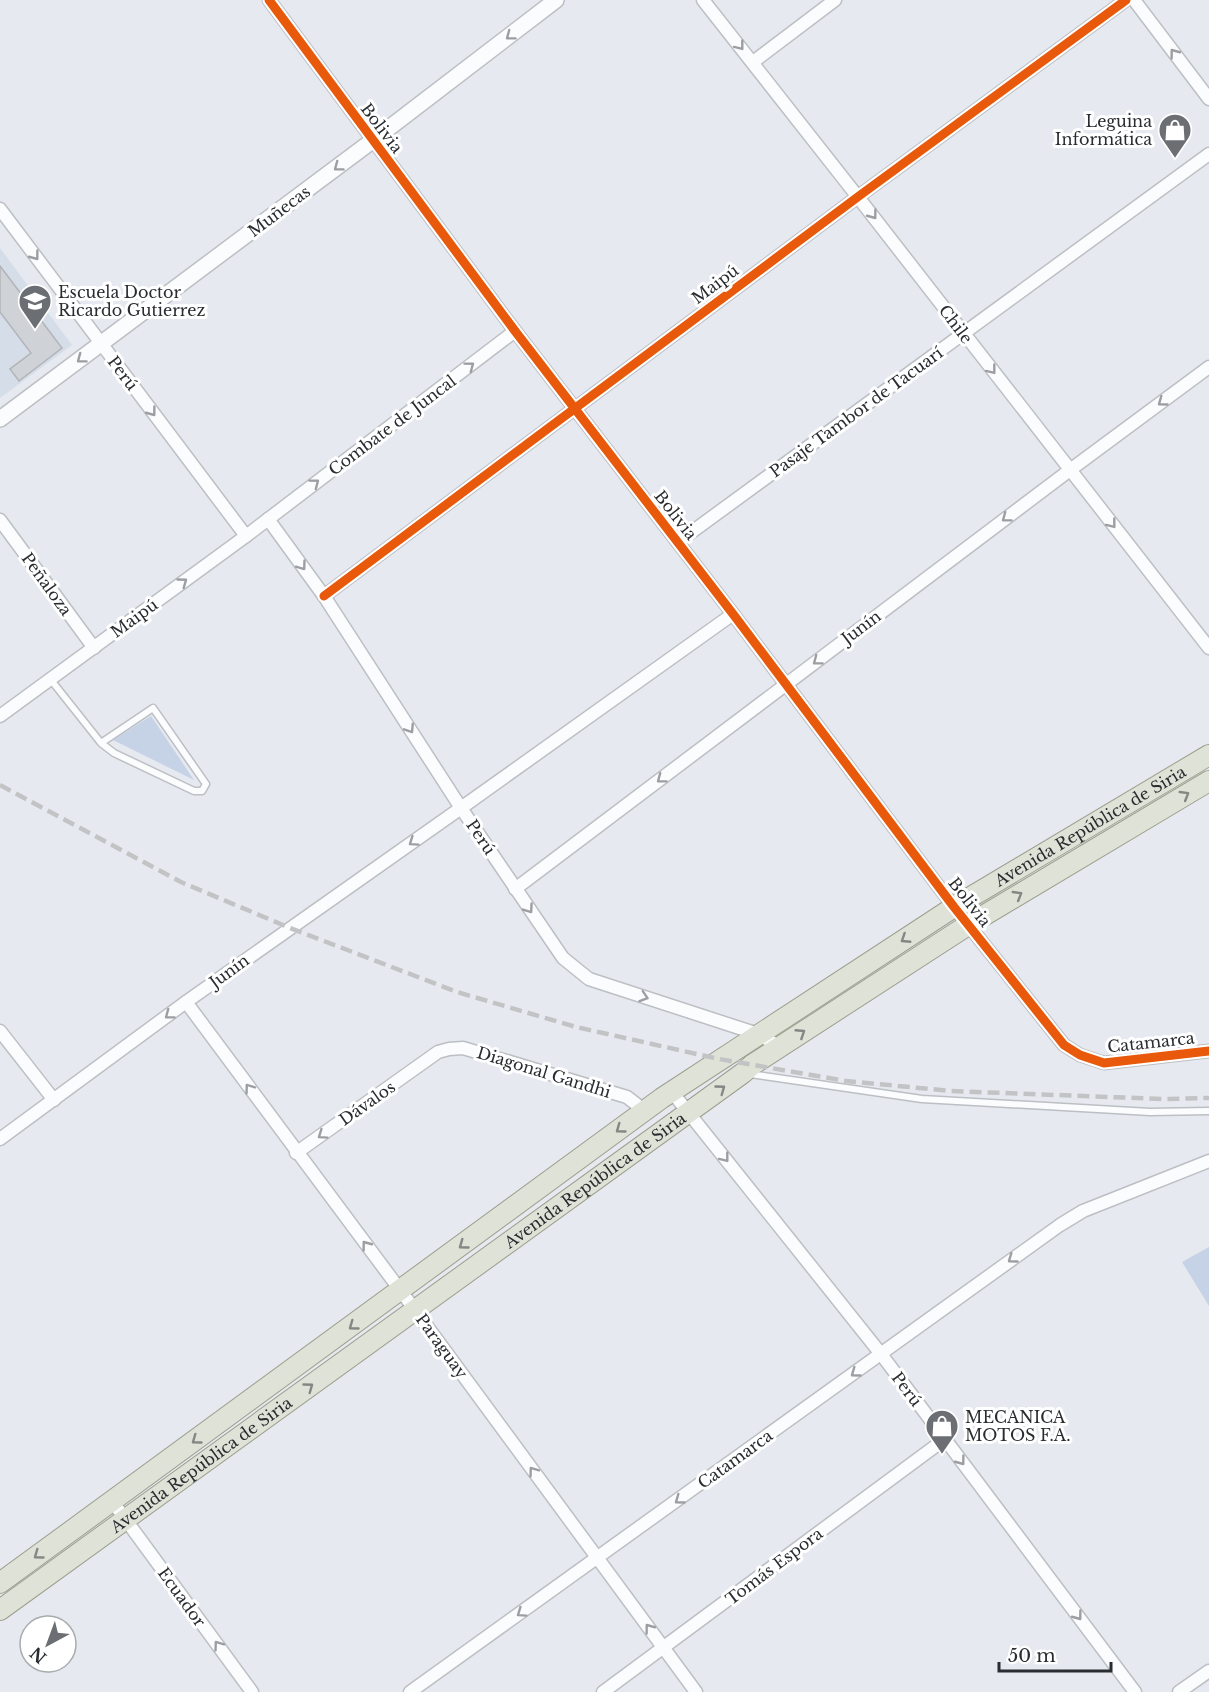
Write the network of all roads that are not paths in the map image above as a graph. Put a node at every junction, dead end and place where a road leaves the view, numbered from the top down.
1 (269, 0) edge
2 (556, 0) edge
3 (703, 0) edge
4 (835, 0) edge
5 (1126, 0) edge
6 (1134, 0) edge
7 (753, 62) junction
8 (1209, 99) edge
9 (372, 141) junction
10 (1209, 154) edge
11 (859, 196) junction
12 (0, 209) edge
13 (515, 331) junction
14 (963, 334) junction
15 (100, 344) junction
16 (1209, 367) edge
17 (574, 407) junction
18 (0, 419) edge
19 (1070, 470) junction
20 (268, 519) junction
21 (0, 520) edge
22 (246, 536) junction
23 (678, 542) junction
24 (324, 596) junction
25 (733, 614) junction
26 (94, 648) junction
27 (1209, 648) edge
28 (51, 680) junction
29 (786, 684) junction
30 (0, 716) edge
31 (101, 743) junction
32 (1209, 755) edge
33 (1209, 781) edge
34 (461, 808) junction
35 (515, 889) junction
36 (954, 907) junction
37 (968, 925) junction
38 (186, 1002) junction
39 (0, 1031) edge
40 (758, 1034) junction
41 (1064, 1045) joint
42 (780, 1047) junction
43 (1209, 1051) edge
44 (438, 1052) joint
45 (743, 1073) junction
46 (672, 1092) junction
47 (54, 1100) junction
48 (1209, 1110) edge
49 (645, 1111) junction
50 (689, 1112) junction
51 (0, 1139) edge
52 (296, 1153) junction
53 (1209, 1161) edge
54 (401, 1291) junction
55 (415, 1310) junction
56 (881, 1354) junction
57 (945, 1439) junction
58 (112, 1501) junction
59 (126, 1519) junction
60 (597, 1559) junction
61 (1, 1580) edge
62 (16, 1598) junction
63 (0, 1610) edge
64 (663, 1648) junction
65 (1209, 1671) edge
66 (252, 1692) edge
67 (410, 1692) edge
68 (603, 1692) edge
69 (696, 1692) edge
70 (1135, 1692) edge
71 (1179, 1692) edge

1 - 9 street, Bolivia
2 -> 9 street, Muñecas
3 -> 7 street, Chile
4 - 7 street
5 - 11 street, Maipú
8 -> 6 street
7 - 11 street, Chile
9 - 13 street, Bolivia
9 -> 15 street, Muñecas
10 - 14 street, Pasaje Tambor de Tacuarí
11 -> 14 street, Chile
11 - 17 street, Maipú
12 -> 15 street, Perú
13 - 17 street, Bolivia
20 -> 13 street, Combate de Juncal
14 -> 19 street, Chile
14 - 23 street, Pasaje Tambor de Tacuarí
15 -> 18 street, Muñecas
15 -> 22 street, Perú
16 -> 19 street, Junín
17 - 23 street, Bolivia
17 - 24 street, Maipú
19 -> 27 street, Chile
19 -> 29 street, Junín
20 - 22 street, Maipú
20 -> 24 street, Perú
21 - 26 street, Peñaloza
26 -> 22 street, Maipú
23 - 25 street, Bolivia
24 -> 34 street, Perú
25 - 29 street, Bolivia
25 - 34 street
26 - 28 street, Maipú
28 - 30 street, Maipú
28 - 31 lane
29 -> 35 street, Junín
29 - 36 street, Bolivia
31 - 31 lane
32 - 36 main road, Avenida República de Siria
37 -> 33 main road, Avenida República de Siria
34 - 35 street, Perú
34 -> 38 street, Junín
35 -> 40 street, Perú
36 - 37 street, Bolivia
36 -> 40 main road, Avenida República de Siria
37 - 41 street, Bolivia
42 -> 37 main road, Avenida República de Siria
38 -> 47 street, Junín
52 -> 38 street, Paraguay
39 - 47 street
40 - 42 street, Perú
40 - 46 main road, Avenida República de Siria
41 - 43 street, Catamarca
42 - 45 main road, Avenida República de Siria
44 - 49 street, Diagonal Gandhi
44 -> 52 street, Dávalos
45 - 48 lane
50 -> 45 main road, Avenida República de Siria
46 - 49 main road, Avenida República de Siria
46 - 50 street, Perú
47 - 51 street, Junín
49 -> 54 main road, Avenida República de Siria
50 - 55 main road, Avenida República de Siria
50 -> 56 street, Perú
54 -> 52 street, Paraguay
53 -> 56 street, Catamarca
54 - 55 street, Paraguay
54 -> 58 main road, Avenida República de Siria
59 -> 55 main road, Avenida República de Siria
60 -> 55 street, Paraguay
56 - 57 street, Perú
56 -> 60 street, Catamarca
57 - 64 street, Tomás Espora
57 -> 70 street, Perú
58 - 59 street, Ecuador
58 -> 61 main road, Avenida República de Siria
59 - 62 main road, Avenida República de Siria
66 -> 59 street, Ecuador
64 -> 60 street, Paraguay
60 -> 67 street, Catamarca
61 - 62 street
62 - 63 main road, Avenida República de Siria
64 - 68 street, Tomás Espora
64 - 69 street, Paraguay
65 - 71 street

